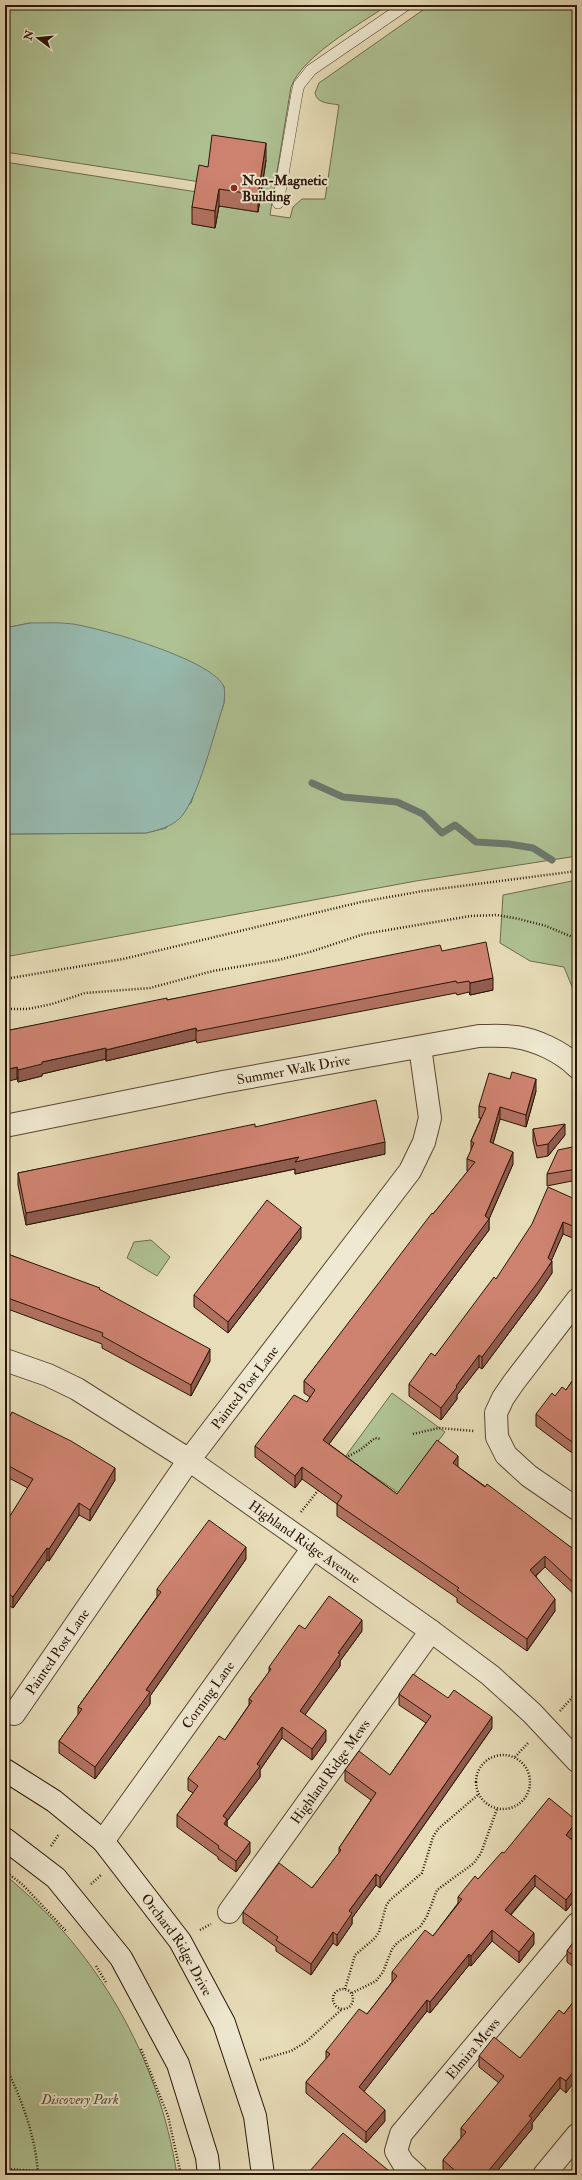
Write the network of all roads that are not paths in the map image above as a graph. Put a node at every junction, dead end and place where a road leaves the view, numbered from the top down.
1 (406, 5) edge
2 (278, 203) dead end
3 (420, 1047) junction
4 (577, 1067) edge
5 (5, 1126) edge
6 (577, 1300) edge
7 (5, 1360) edge
8 (189, 1460) junction
9 (577, 1509) edge
10 (313, 1548) junction
11 (431, 1631) junction
12 (14, 1714) dead end
13 (577, 1761) edge
14 (5, 1770) edge
15 (5, 1838) edge
16 (103, 1841) junction
17 (229, 1912) road end
18 (577, 1924) edge
19 (577, 2136) edge
20 (209, 2175) edge
21 (263, 2175) edge
22 (416, 2175) edge
23 (544, 2175) edge

1 - 2 lane
3 - 4 street, Summer Walk Drive
3 - 5 street, Summer Walk Drive
3 - 8 street, Painted Post Lane
6 - 9 street
7 - 8 street, Highland Ridge Avenue
8 - 10 street, Highland Ridge Avenue
8 - 12 street, Painted Post Lane
10 - 11 street, Highland Ridge Avenue
10 - 16 street, Corning Lane
11 - 13 street, Highland Ridge Avenue
11 - 17 street, Highland Ridge Mews
14 - 16 street, Orchard Ridge Drive
15 - 20 street
16 - 21 street, Orchard Ridge Drive
18 - 22 street, Elmira Mews
19 - 23 street

